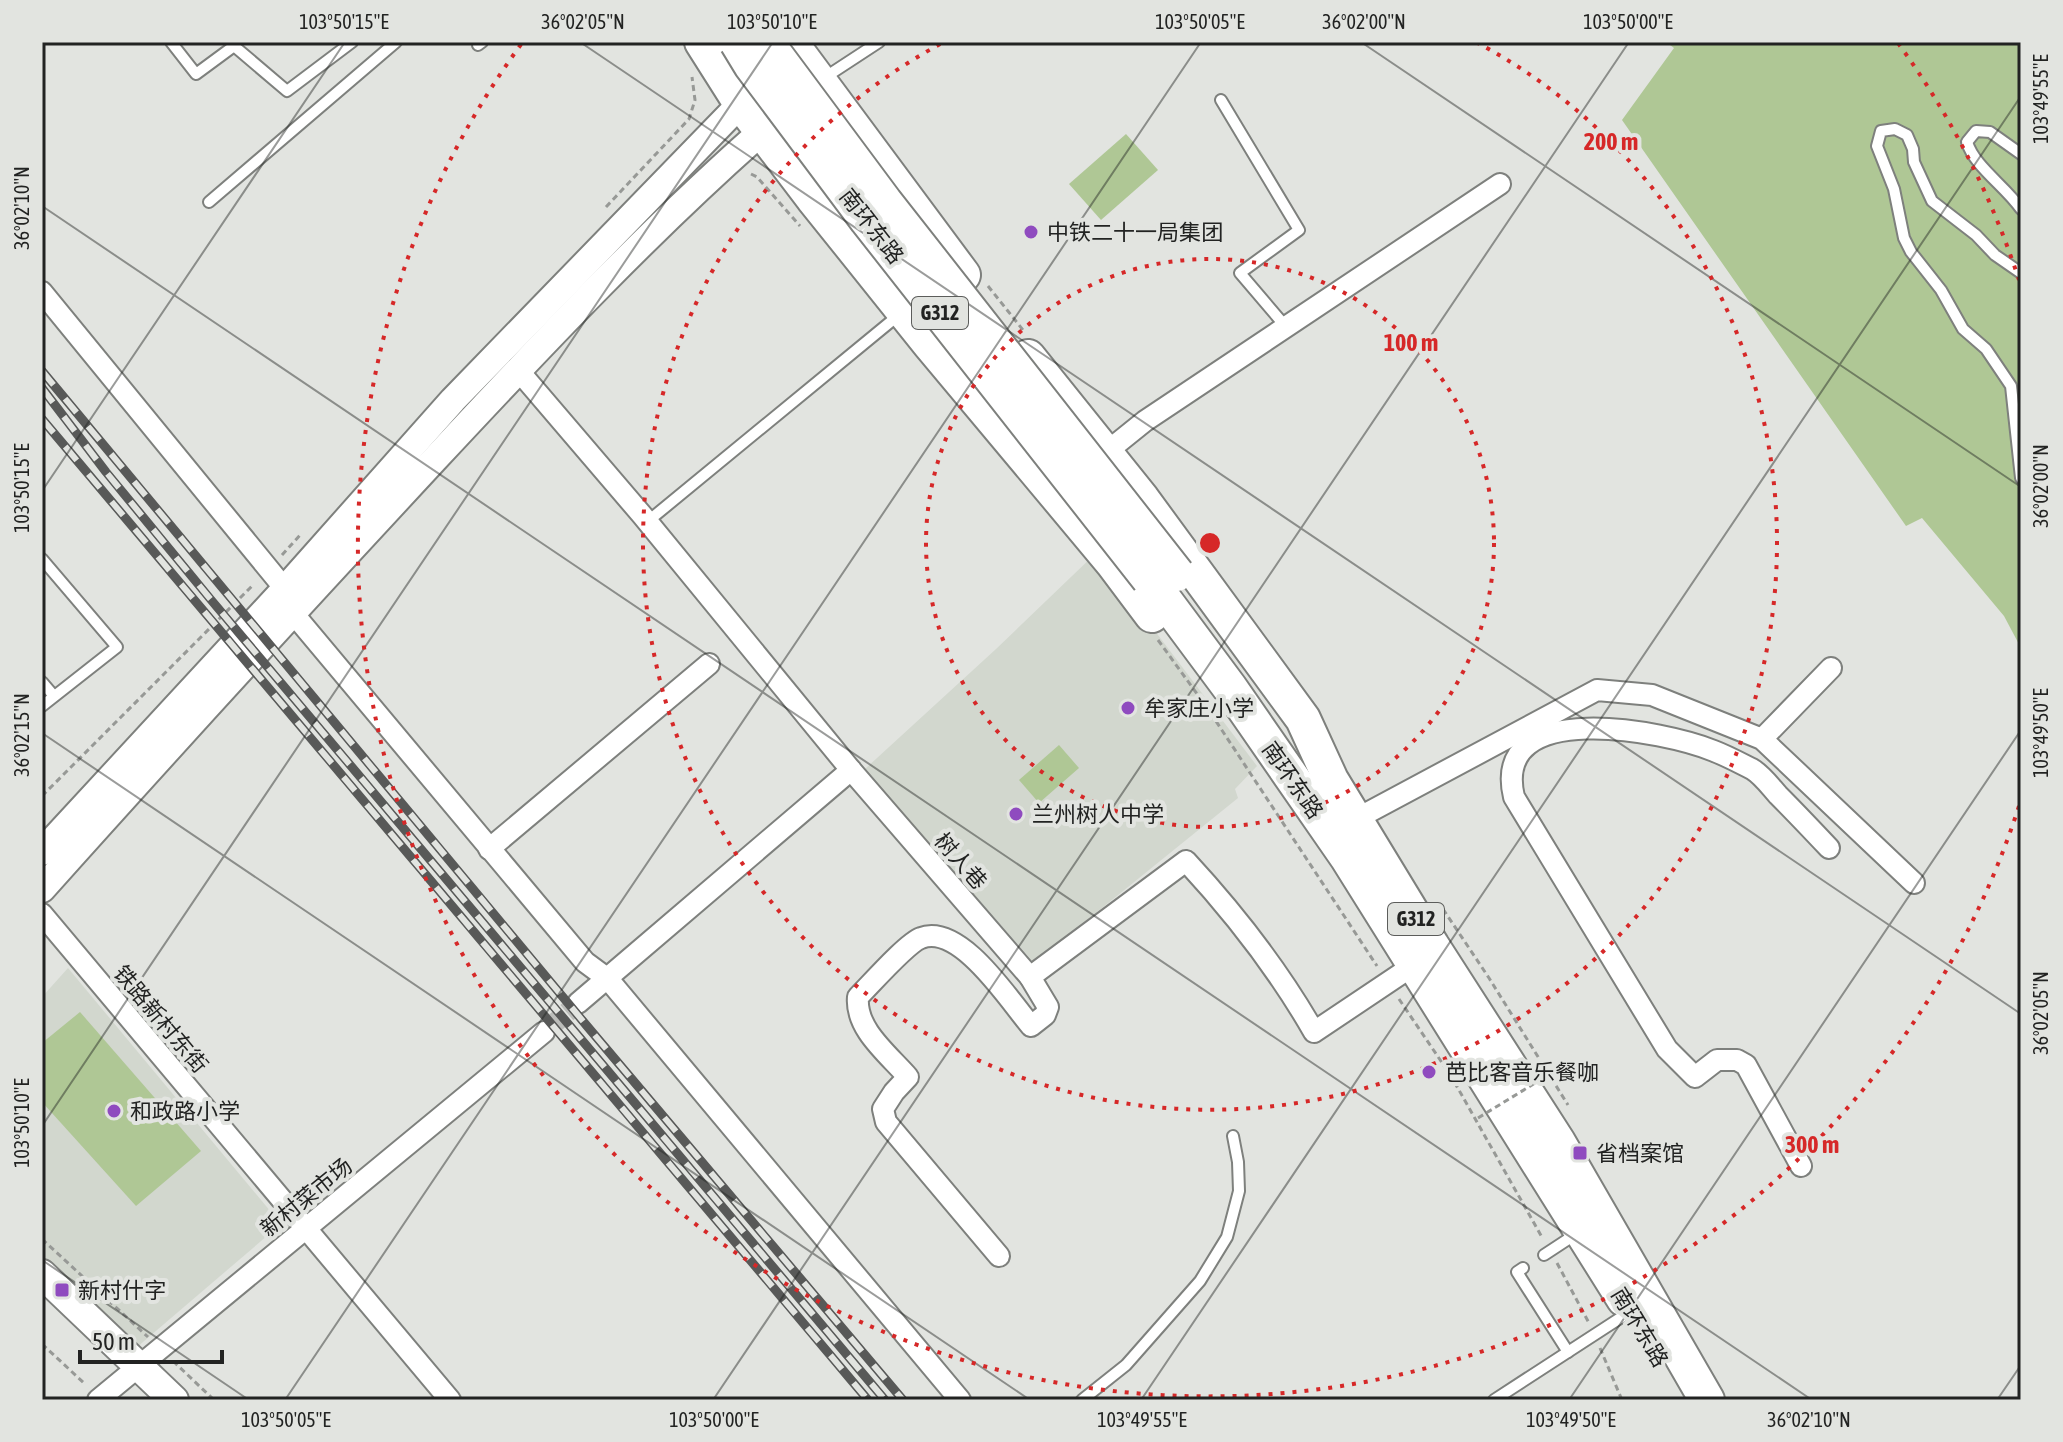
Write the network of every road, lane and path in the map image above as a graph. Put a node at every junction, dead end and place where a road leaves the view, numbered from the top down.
1 (171, 42) edge
2 (352, 42) edge
3 (396, 42) edge
4 (737, 42) edge
5 (879, 42) edge
6 (784, 45) edge
7 (694, 54) edge
8 (818, 82) junction
9 (1221, 100) dead end
10 (740, 102) junction
11 (763, 130) junction
12 (2021, 154) edge
13 (748, 173) dead end
14 (1500, 184) dead end
15 (209, 202) dead end
16 (2021, 209) edge
17 (603, 211) dead end
18 (808, 236) dead end
19 (2021, 273) edge
20 (42, 292) edge
21 (905, 310) junction
22 (1286, 327) junction
23 (518, 370) junction
24 (1104, 454) junction
25 (2021, 478) edge
26 (647, 522) junction
27 (301, 534) dead end
28 (42, 559) edge
29 (1163, 576) junction
30 (282, 590) junction
31 (1155, 637) dead end
32 (709, 664) dead end
33 (1831, 668) dead end
34 (42, 682) edge
35 (54, 696) junction
36 (42, 706) edge
37 (1532, 734) junction
38 (1762, 739) junction
39 (851, 770) junction
40 (1331, 780) junction
41 (1295, 783) junction
42 (42, 796) edge
43 (1356, 819) junction
44 (1829, 848) dead end
45 (489, 849) junction
46 (42, 852) edge
47 (1914, 883) dead end
48 (42, 889) edge
49 (42, 914) edge
50 (1401, 973) junction
51 (1030, 977) junction
52 (608, 979) junction
53 (578, 1003) tunnel mouth
54 (544, 1032) tunnel mouth
55 (1545, 1077) dead end
56 (1233, 1136) dead end
57 (1501, 1164) junction
58 (1801, 1166) dead end
59 (305, 1229) junction
60 (1581, 1231) junction
61 (42, 1239) edge
62 (1547, 1253) junction
63 (999, 1256) dead end
64 (1523, 1268) dead end
65 (42, 1274) edge
66 (42, 1299) edge
67 (1631, 1311) junction
68 (1595, 1334) junction
69 (42, 1344) edge
70 (1568, 1352) junction
71 (141, 1364) junction
72 (99, 1399) edge
73 (147, 1400) edge
74 (174, 1400) edge
75 (214, 1400) edge
76 (450, 1400) edge
77 (960, 1400) edge
78 (1082, 1400) edge
79 (1494, 1400) edge
80 (1622, 1400) edge
81 (1681, 1400) edge
82 (1707, 1400) edge

1 - 2 lane
3 - 15 lane
4 - 29 highway, 南环东路 / G312, bridge
5 - 8 lane
6 - 8 highway, 南环东路
6 - 10 street
6 - 29 highway, 南环东路 / G312, bridge
7 - 10 highway
7 - 17 path
8 - 11 street
8 - 24 highway, 南环东路
9 - 22 lane
10 - 11 highway
10 - 30 street
11 - 21 highway
11 - 23 street
12 - 16 lane
13 - 18 path
14 - 22 street
19 - 25 lane
20 - 30 street
21 - 26 lane
21 - 41 highway
22 - 24 street
23 - 26 street, 树人巷
23 - 30 street
24 - 40 highway, 南环东路 / G312
26 - 39 street, 树人巷
27 - 30 path
28 - 35 lane
29 - 40 highway, 南环东路 / G312
29 - 41 highway, 南环东路 / G312
30 - 42 path
30 - 45 street
30 - 46 street
30 - 48 street
31 - 50 path
32 - 45 street
33 - 38 street
34 - 35 lane
35 - 36 lane
37 - 38 street
37 - 43 street
37 - 44 street
37 - 58 street
38 - 47 street
39 - 51 street, 树人巷
39 - 52 street
40 - 43 highway, 南环东路 / G312
41 - 50 highway, 南环东路 / G312
43 - 82 highway, 南环东路 / G312
45 - 52 street
49 - 59 street, 铁路新村东街
50 - 51 street
50 - 57 path
50 - 60 highway, 南环东路 / G312
51 - 63 street, 树人巷
52 - 53 street
52 - 77 street
54 - 59 street, 新村菜市场
55 - 57 path, bridge
56 - 78 lane
57 - 62 path
59 - 71 street, 新村菜市场
59 - 76 street, 铁路新村东街
60 - 62 lane
60 - 67 highway, 南环东路 / G312
61 - 71 path
62 - 68 path
64 - 70 lane
65 - 71 main road
66 - 71 main road
67 - 68 lane
67 - 81 highway, 南环东路 / G312
68 - 70 lane
68 - 80 path
69 - 72 path
70 - 79 lane
71 - 72 street, 新村菜市场
71 - 73 main road
71 - 74 main road
71 - 75 path

